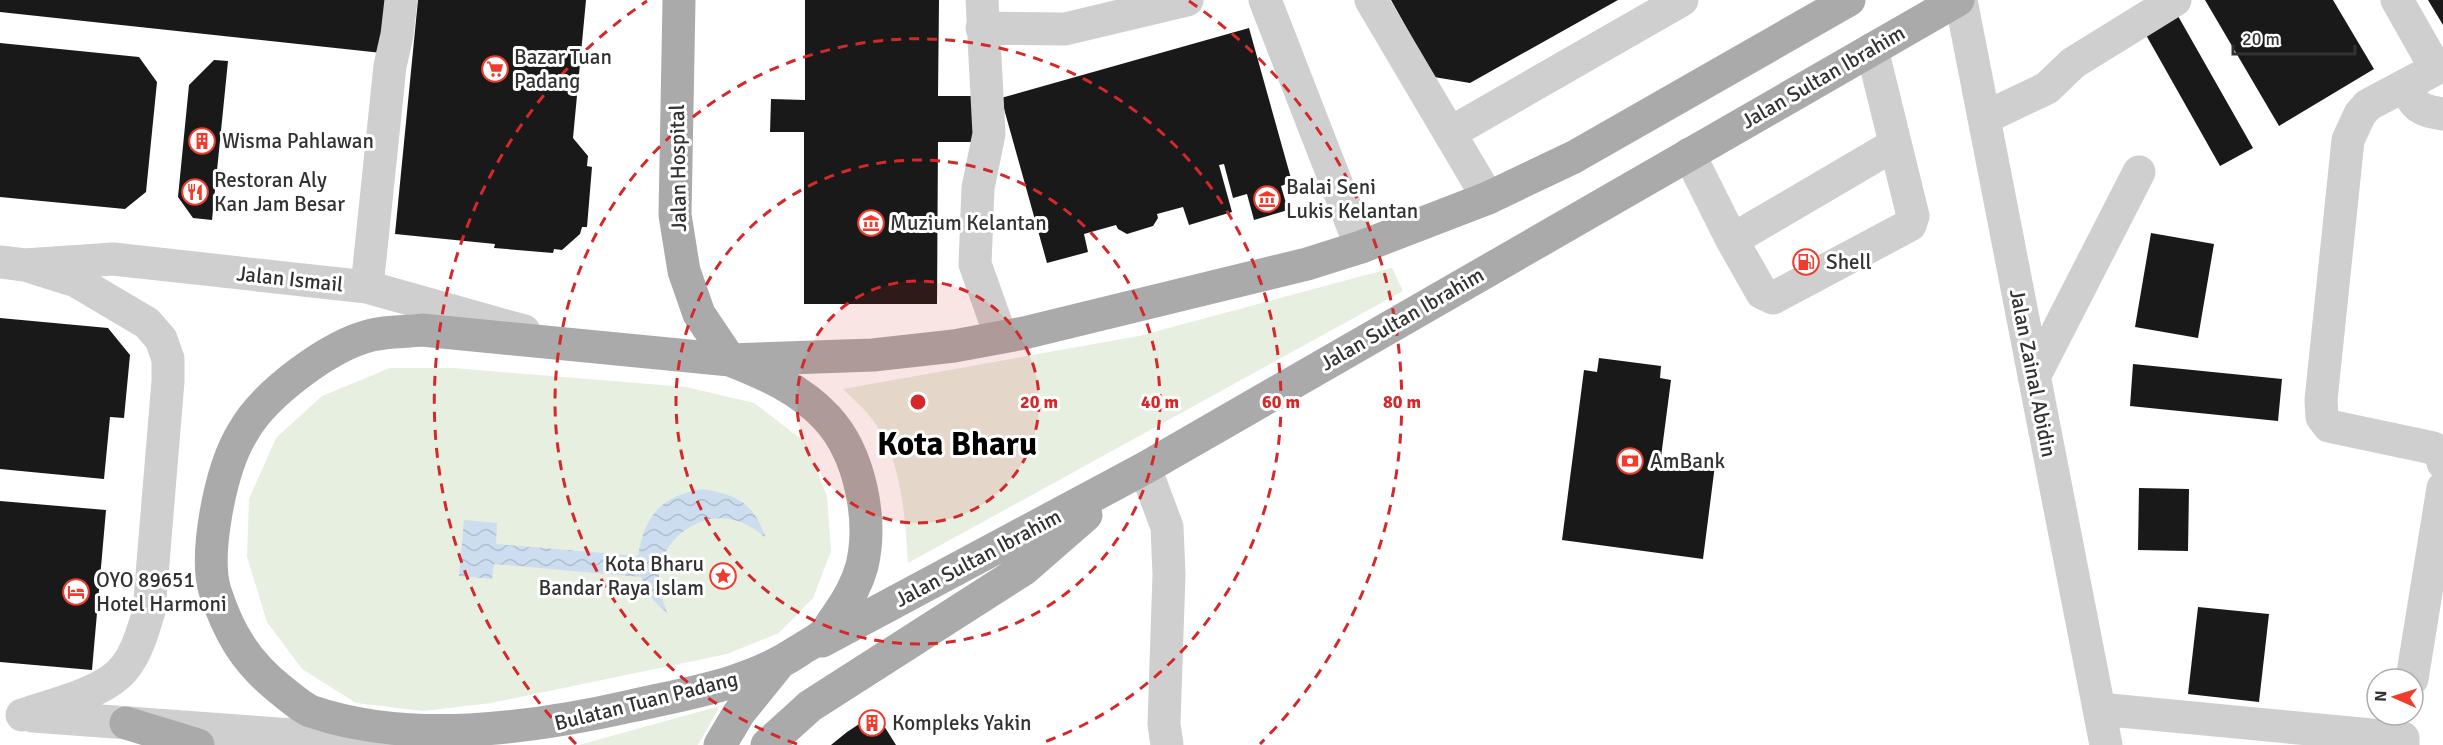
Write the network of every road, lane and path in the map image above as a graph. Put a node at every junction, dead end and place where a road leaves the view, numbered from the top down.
1 (401, 0) edge
2 (679, 0) edge
3 (1187, 0) edge
4 (1264, 0) edge
5 (1371, 0) edge
6 (1682, 0) edge
7 (1849, 0) edge
8 (1960, 0) edge
9 (2175, 0) edge
10 (2397, 0) edge
11 (982, 14) edge
12 (1872, 50) junction
13 (2439, 67) edge
14 (2406, 85) junction
15 (2443, 114) edge
16 (1984, 118) junction
17 (1450, 133) junction
18 (1894, 145) junction
19 (1689, 154) junction
20 (2139, 172) dead end
21 (1488, 198) junction
22 (1732, 240) junction
23 (1361, 247) junction
24 (12, 263) edge
25 (367, 287) junction
26 (1001, 337) junction
27 (574, 345) junction
28 (730, 360) junction
29 (2034, 377) junction
30 (2443, 462) edge
31 (1137, 472) junction
32 (2443, 488) edge
33 (778, 665) junction
34 (2414, 667) edge
35 (2099, 710) junction
36 (11, 714) edge
37 (126, 723) junction
38 (75, 732) edge
39 (2404, 733) edge
40 (388, 737) junction
41 (198, 745) edge
42 (720, 745) edge
43 (767, 745) edge
44 (1167, 745) edge
45 (2106, 745) edge

1 - 25 street
2 - 28 main road, Jalan Hospital
3 - 11 street
4 - 23 street
5 - 17 street
6 - 17 street
7 - 21 main road
8 - 12 main road, Jalan Sultan Ibrahim
8 - 16 street, Jalan Zainal Abidin
9 - 16 street
10 - 13 street
11 - 26 street
12 - 18 street
12 - 19 main road, Jalan Sultan Ibrahim
13 - 14 street
14 - 15 street
14 - 30 street
16 - 29 street, Jalan Zainal Abidin
17 - 21 street
18 - 22 street
18 - 22 street
19 - 22 street
19 - 31 main road, Jalan Sultan Ibrahim
20 - 29 street
21 - 23 main road
23 - 26 main road
24 - 25 street, Jalan Ismail
24 - 36 street
25 - 27 street, Jalan Ismail
26 - 28 main road
27 - 28 main road, Bulatan Tuan Padang
27 - 40 main road, Bulatan Tuan Padang
28 - 33 main road, Bulatan Tuan Padang
29 - 35 street, Jalan Zainal Abidin
31 - 33 main road, Jalan Sultan Ibrahim
31 - 43 main road
31 - 44 street
32 - 34 street
33 - 40 main road, Bulatan Tuan Padang
33 - 42 main road
35 - 39 street
35 - 45 street, Jalan Zainal Abidin
36 - 38 street
37 - 38 street
37 - 40 street
37 - 41 main road

